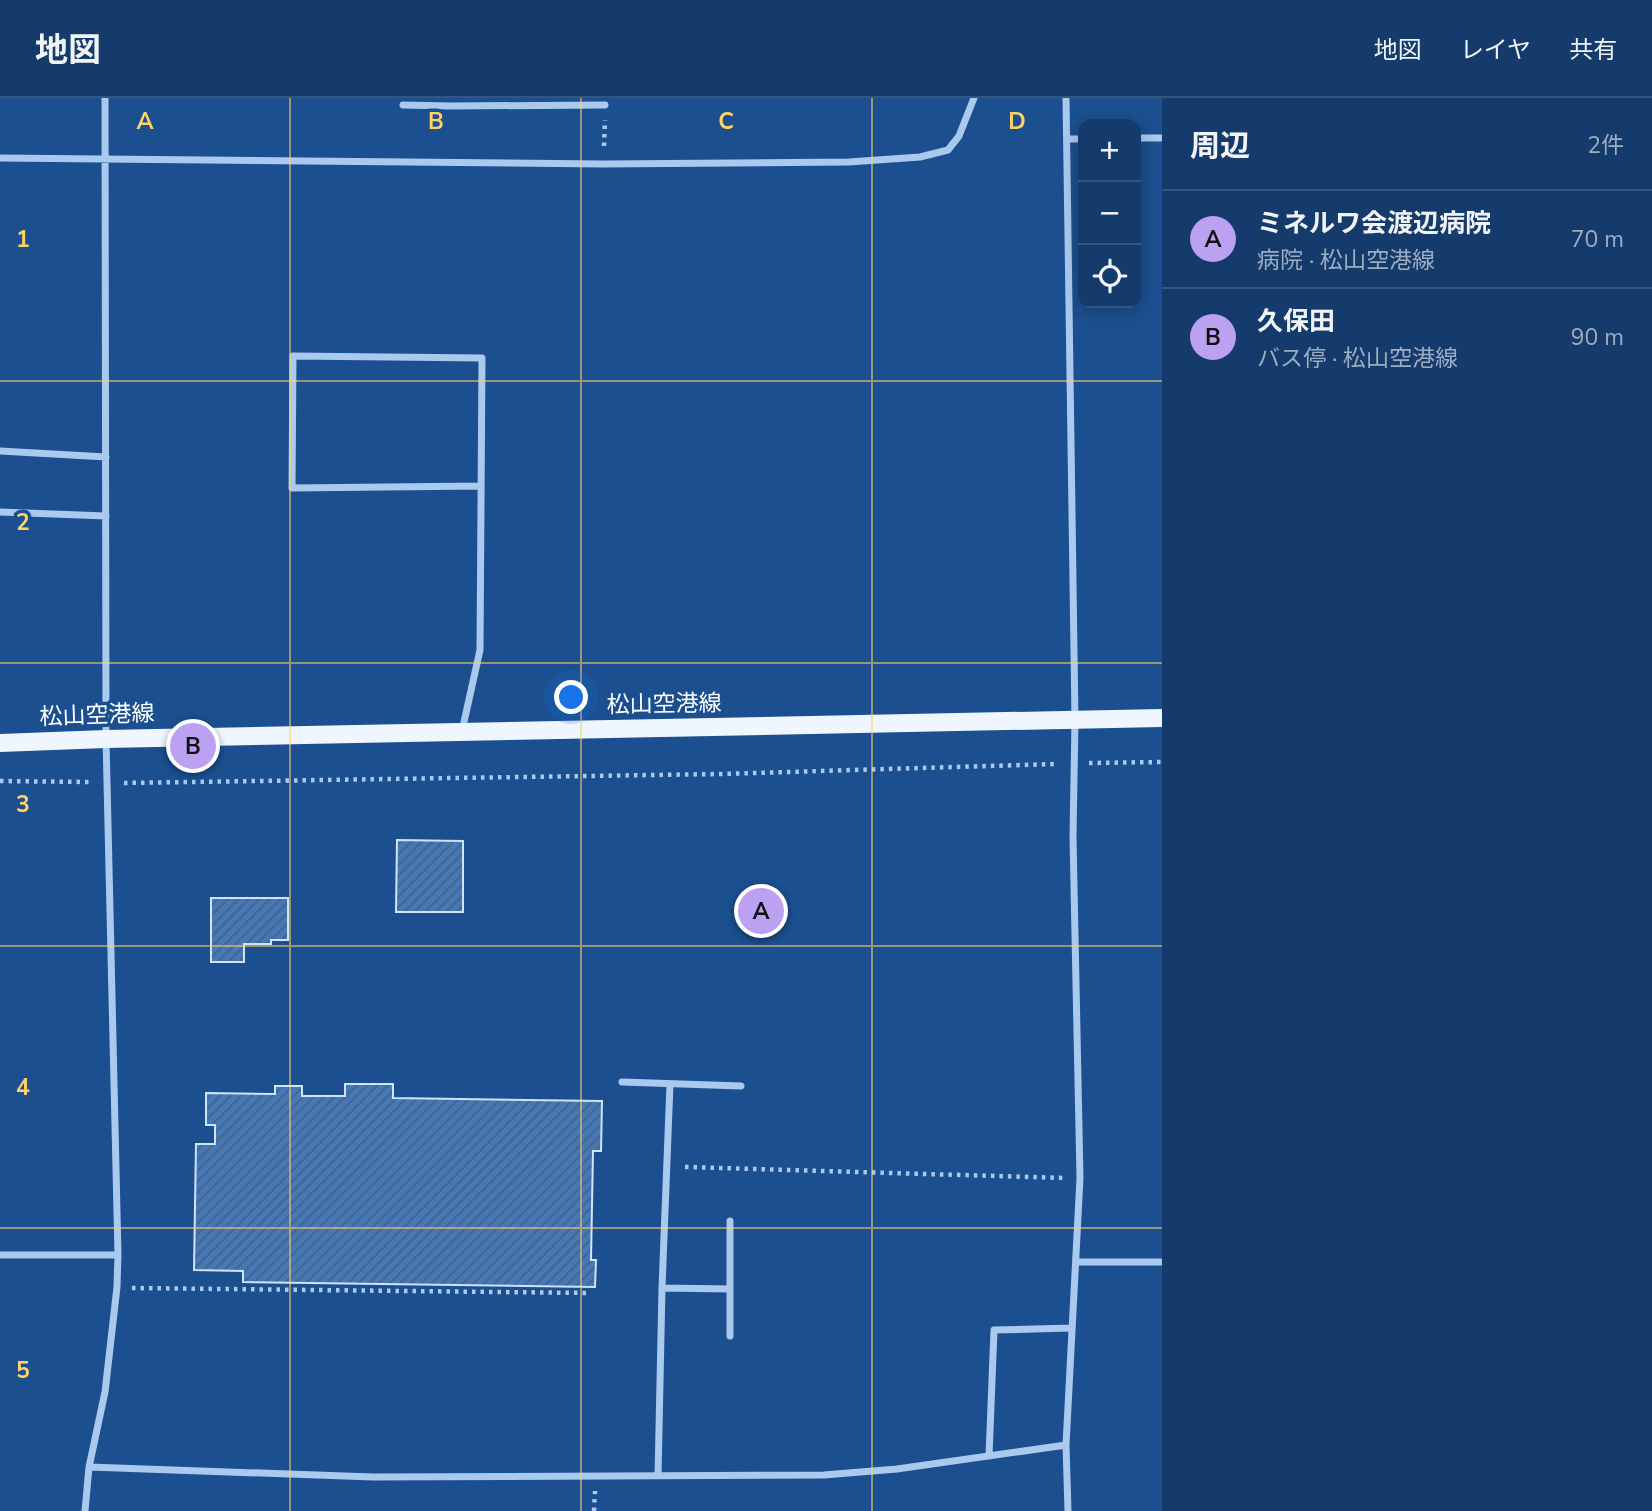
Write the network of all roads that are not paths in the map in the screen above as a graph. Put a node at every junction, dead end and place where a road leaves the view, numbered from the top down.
1 (105, 98) edge
2 (974, 98) edge
3 (1066, 98) edge
4 (451, 102) edge
5 (556, 102) edge
6 (403, 105) dead end
7 (605, 105) road end
8 (1141, 138) edge
9 (1162, 138) edge
10 (1067, 139) junction
11 (1078, 139) edge
12 (0, 158) edge
13 (105, 158) junction
14 (0, 451) edge
15 (106, 457) junction
16 (481, 486) junction
17 (0, 512) edge
18 (106, 516) junction
19 (1162, 718) edge
20 (1075, 720) junction
21 (462, 732) junction
22 (106, 739) junction
23 (0, 743) edge
24 (622, 1082) dead end
25 (670, 1084) junction
26 (741, 1086) dead end
27 (730, 1221) dead end
28 (0, 1255) edge
29 (118, 1255) junction
30 (1076, 1262) junction
31 (1162, 1262) edge
32 (662, 1288) junction
33 (730, 1289) junction
34 (1072, 1328) junction
35 (730, 1336) dead end
36 (1066, 1445) junction
37 (989, 1456) junction
38 (89, 1467) junction
39 (659, 1476) junction
40 (85, 1511) edge
41 (1068, 1511) edge

1 - 13 street
2 - 13 street
3 - 10 street
4 - 5 street
4 - 6 street
5 - 7 street
8 - 9 street
10 - 11 street
10 - 20 street
12 - 13 street
13 - 15 street
14 - 15 street
15 - 18 street
16 - 16 street
16 - 21 street
17 - 18 street
18 - 22 street
19 - 20 main road, 松山空港線
20 - 21 main road, 松山空港線
20 - 30 street
21 - 22 main road, 松山空港線
22 - 23 main road, 松山空港線
22 - 29 street
24 - 25 street
25 - 26 street
25 - 32 street
27 - 33 street
28 - 29 street
29 - 38 street
30 - 31 street
30 - 34 street
32 - 33 street
32 - 39 street
33 - 35 street
34 - 36 street
34 - 37 street
36 - 37 street
36 - 41 street
37 - 39 street
38 - 39 street
38 - 40 street

